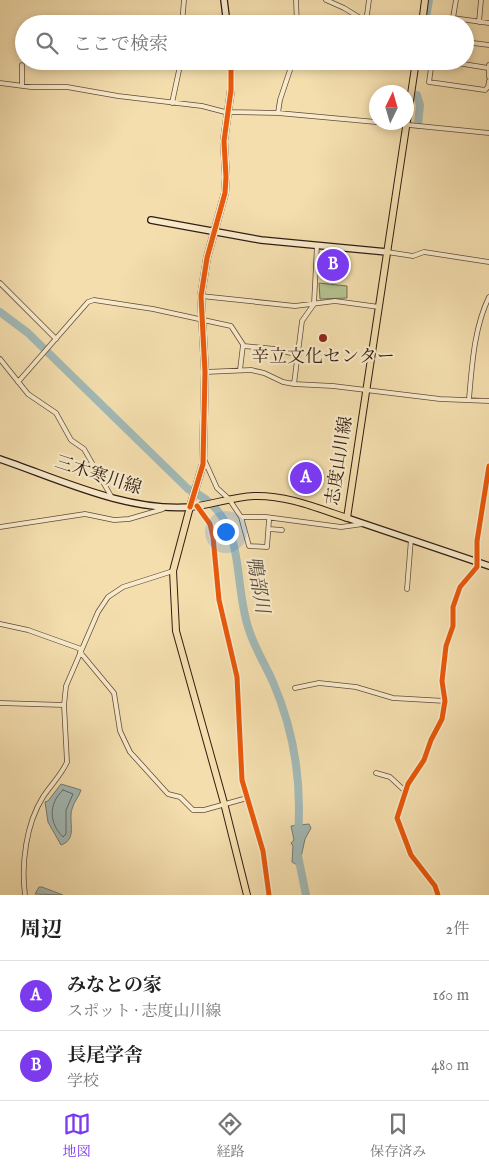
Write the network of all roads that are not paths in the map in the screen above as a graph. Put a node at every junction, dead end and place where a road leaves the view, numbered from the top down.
1 (184, 0) edge
2 (224, 0) edge
3 (296, 0) edge
4 (326, 0) edge
5 (369, 0) edge
6 (425, 0) edge
7 (456, 0) edge
8 (481, 0) edge
9 (183, 15) edge
10 (226, 15) edge
11 (297, 15) edge
12 (355, 15) edge
13 (368, 15) edge
14 (423, 15) edge
15 (454, 15) edge
16 (474, 21) edge
17 (479, 22) junction
18 (489, 23) edge
19 (474, 43) edge
20 (489, 45) edge
21 (474, 64) edge
22 (488, 66) edge
23 (22, 70) edge
24 (178, 70) edge
25 (231, 70) edge
26 (292, 70) edge
27 (415, 70) edge
28 (431, 70) edge
29 (489, 77) edge
30 (489, 81) edge
31 (0, 83) edge
32 (412, 85) edge
33 (22, 86) junction
34 (172, 103) junction
35 (228, 111) junction
36 (278, 113) junction
37 (369, 121) edge
38 (414, 127) edge
39 (405, 130) edge
40 (489, 133) edge
41 (151, 220) dead end
42 (214, 231) junction
43 (317, 245) junction
44 (387, 252) junction
45 (489, 262) edge
46 (0, 283) edge
47 (202, 296) junction
48 (489, 297) edge
49 (314, 304) junction
50 (379, 307) junction
51 (202, 320) junction
52 (55, 341) junction
53 (243, 344) junction
54 (298, 355) junction
55 (0, 359) edge
56 (240, 370) junction
57 (205, 372) junction
58 (18, 382) junction
59 (294, 384) junction
60 (366, 390) junction
61 (469, 399) junction
62 (489, 401) edge
63 (204, 458) junction
64 (0, 459) edge
65 (489, 466) edge
66 (111, 496) junction
67 (228, 499) junction
68 (195, 507) junction
69 (163, 509) junction
70 (240, 517) junction
71 (347, 518) junction
72 (269, 520) dead end
73 (363, 524) junction
74 (0, 527) edge
75 (268, 529) junction
76 (282, 530) dead end
77 (411, 539) junction
78 (477, 562) junction
79 (489, 566) edge
80 (173, 571) junction
81 (407, 589) dead end
82 (0, 624) edge
83 (80, 650) junction
84 (295, 688) dead end
85 (445, 701) junction
86 (0, 703) edge
87 (64, 705) junction
88 (376, 773) dead end
89 (405, 791) junction
90 (246, 798) junction
91 (224, 803) junction
92 (25, 895) edge
93 (247, 895) edge
94 (269, 895) edge
95 (438, 895) edge

1 - 9 street
2 - 10 street
3 - 11 street
4 - 12 street
5 - 13 street
6 - 14 main road
7 - 15 street
8 - 17 street
16 - 17 street
17 - 18 street
19 - 20 street
21 - 22 street
22 - 29 street
23 - 33 street
24 - 34 street
25 - 35 street
26 - 36 street
27 - 32 main road, 志度山川線
28 - 30 street
31 - 33 street
33 - 34 street
34 - 35 street
35 - 36 street
35 - 42 street
36 - 37 street
38 - 40 street
39 - 44 main road, 志度山川線
41 - 42 street
42 - 43 street
42 - 47 street
43 - 44 street
43 - 49 street
44 - 45 street
44 - 50 main road, 志度山川線
46 - 52 street
47 - 49 street
47 - 51 street
48 - 61 street
49 - 50 street
49 - 54 street
50 - 60 main road, 志度山川線
51 - 52 street
51 - 53 street
51 - 57 street
52 - 58 street
53 - 54 street
53 - 56 street
54 - 59 street
55 - 58 street
56 - 57 street
56 - 59 street
57 - 63 street
58 - 66 street
59 - 60 street
60 - 61 street
60 - 71 main road, 志度山川線
61 - 62 street
63 - 67 street
63 - 68 street
64 - 66 street, 三木寒川線
65 - 78 street
66 - 69 street, 三木寒川線
67 - 68 main road, 志度山川線
67 - 70 street
67 - 71 main road, 志度山川線
68 - 69 street, 三木寒川線
68 - 80 main road
68 - 90 street
69 - 74 street
70 - 73 street
70 - 75 street
71 - 73 street
72 - 75 street
73 - 77 street
75 - 76 street
77 - 78 street
77 - 81 street
78 - 79 street
78 - 85 street
80 - 83 street
80 - 91 main road
82 - 83 street
83 - 87 street
83 - 91 street
84 - 85 street
85 - 89 street
86 - 87 street
87 - 92 street
88 - 89 street
89 - 95 street
90 - 91 street
90 - 94 street
91 - 93 main road

